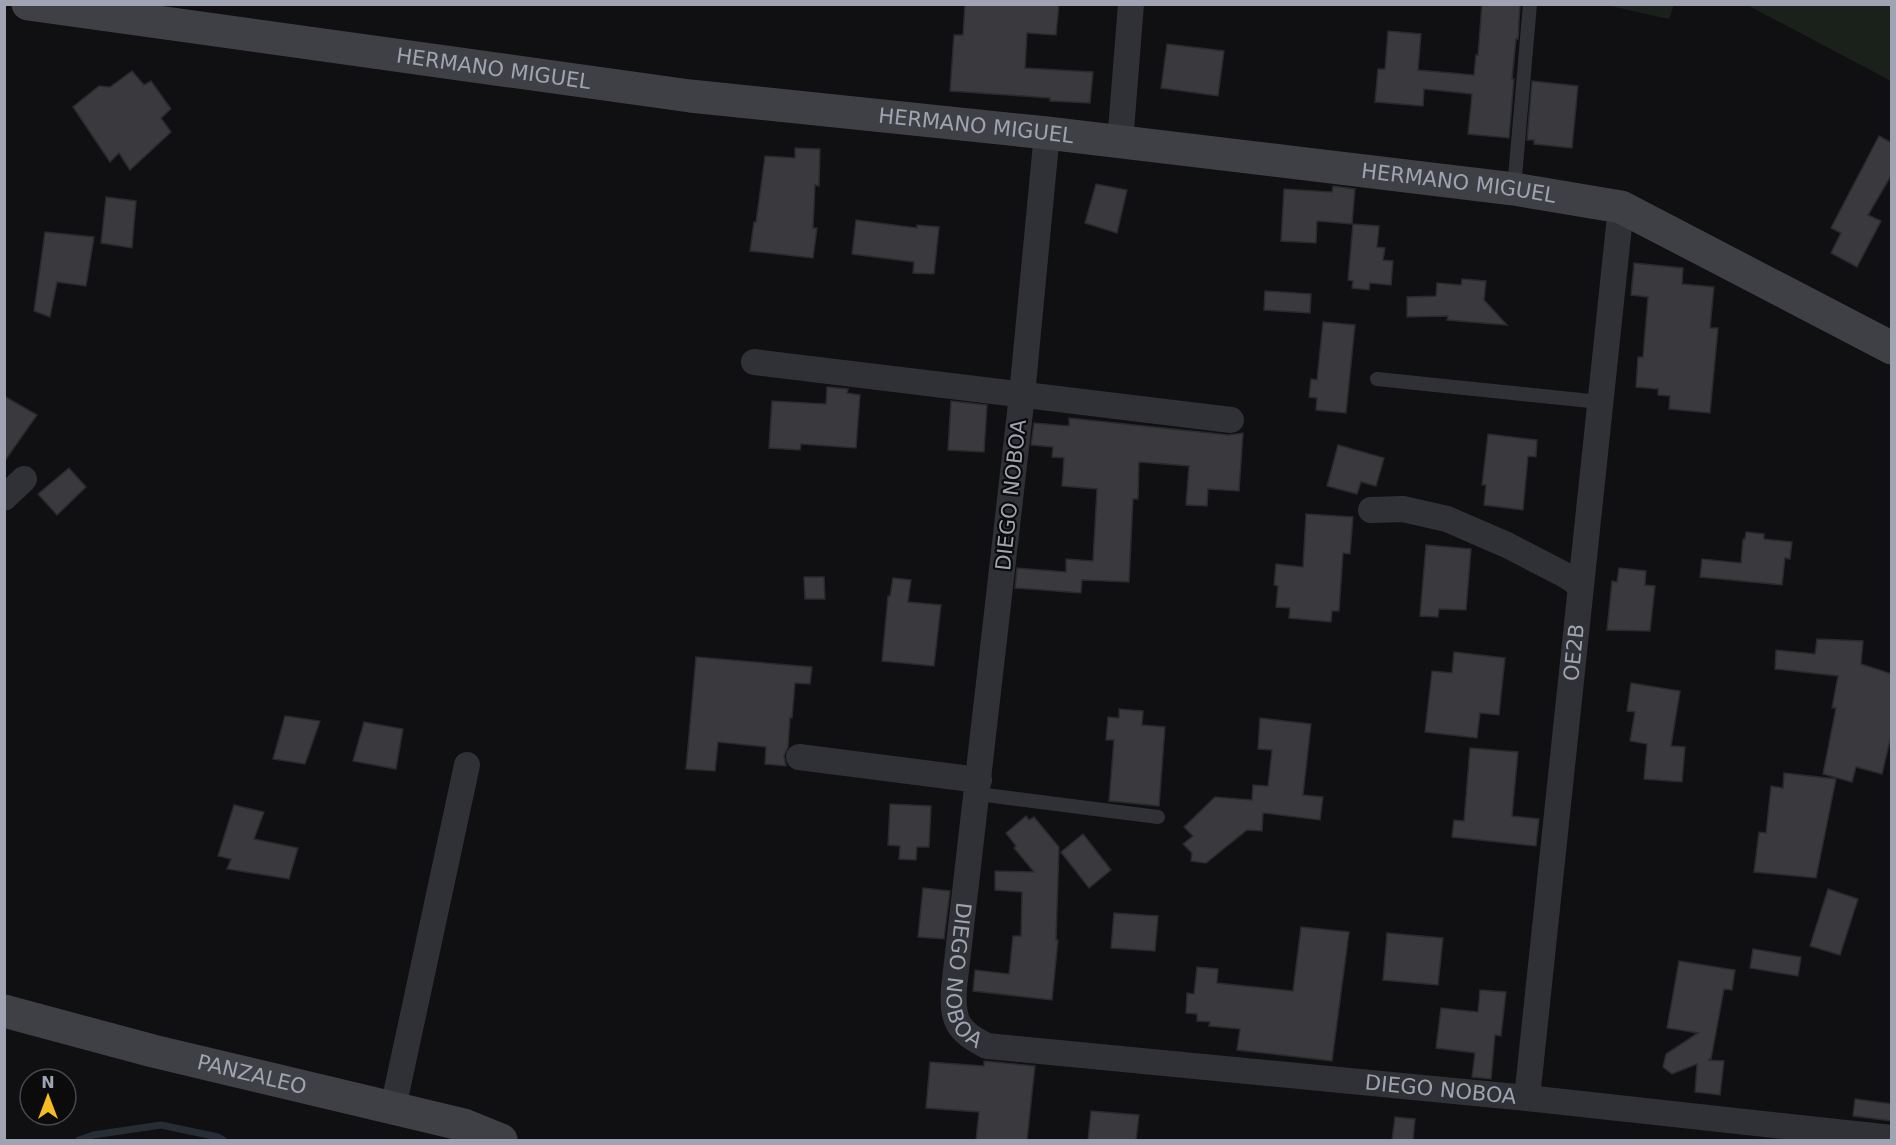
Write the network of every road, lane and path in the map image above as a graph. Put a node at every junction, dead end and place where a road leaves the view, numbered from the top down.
1 (28, 4) edge
2 (1131, 4) edge
3 (1530, 4) edge
4 (1047, 133) junction
5 (1120, 143) junction
6 (1514, 189) junction
7 (1621, 207) junction
8 (1892, 348) edge
9 (754, 362) dead end
10 (1377, 379) dead end
11 (1022, 395) junction
12 (1600, 402) junction
13 (1231, 420) dead end
14 (24, 479) dead end
15 (4, 498) edge
16 (1371, 510) dead end
17 (1580, 585) junction
18 (799, 757) dead end
19 (467, 765) dead end
20 (978, 787) junction
21 (1158, 817) dead end
22 (4, 1011) edge
23 (1527, 1098) junction
24 (393, 1108) junction
25 (1892, 1138) edge
26 (501, 1140) edge

1 - 4 street, HERMANO MIGUEL
2 - 5 street
3 - 6 lane
4 - 5 street, HERMANO MIGUEL
4 - 11 street, DIEGO NOBOA
5 - 6 street, HERMANO MIGUEL
6 - 7 street, HERMANO MIGUEL
7 - 8 street, HERMANO MIGUEL
7 - 12 street, OE2B
9 - 11 street
10 - 12 lane
11 - 13 street
11 - 20 street, DIEGO NOBOA
12 - 17 street, OE2B
14 - 15 street
16 - 17 street
17 - 23 street, OE2B
18 - 20 street
19 - 24 street
20 - 21 lane
20 - 23 street, DIEGO NOBOA
22 - 24 street, PANZALEO
23 - 25 street, DIEGO NOBOA
24 - 26 street, PANZALEO

